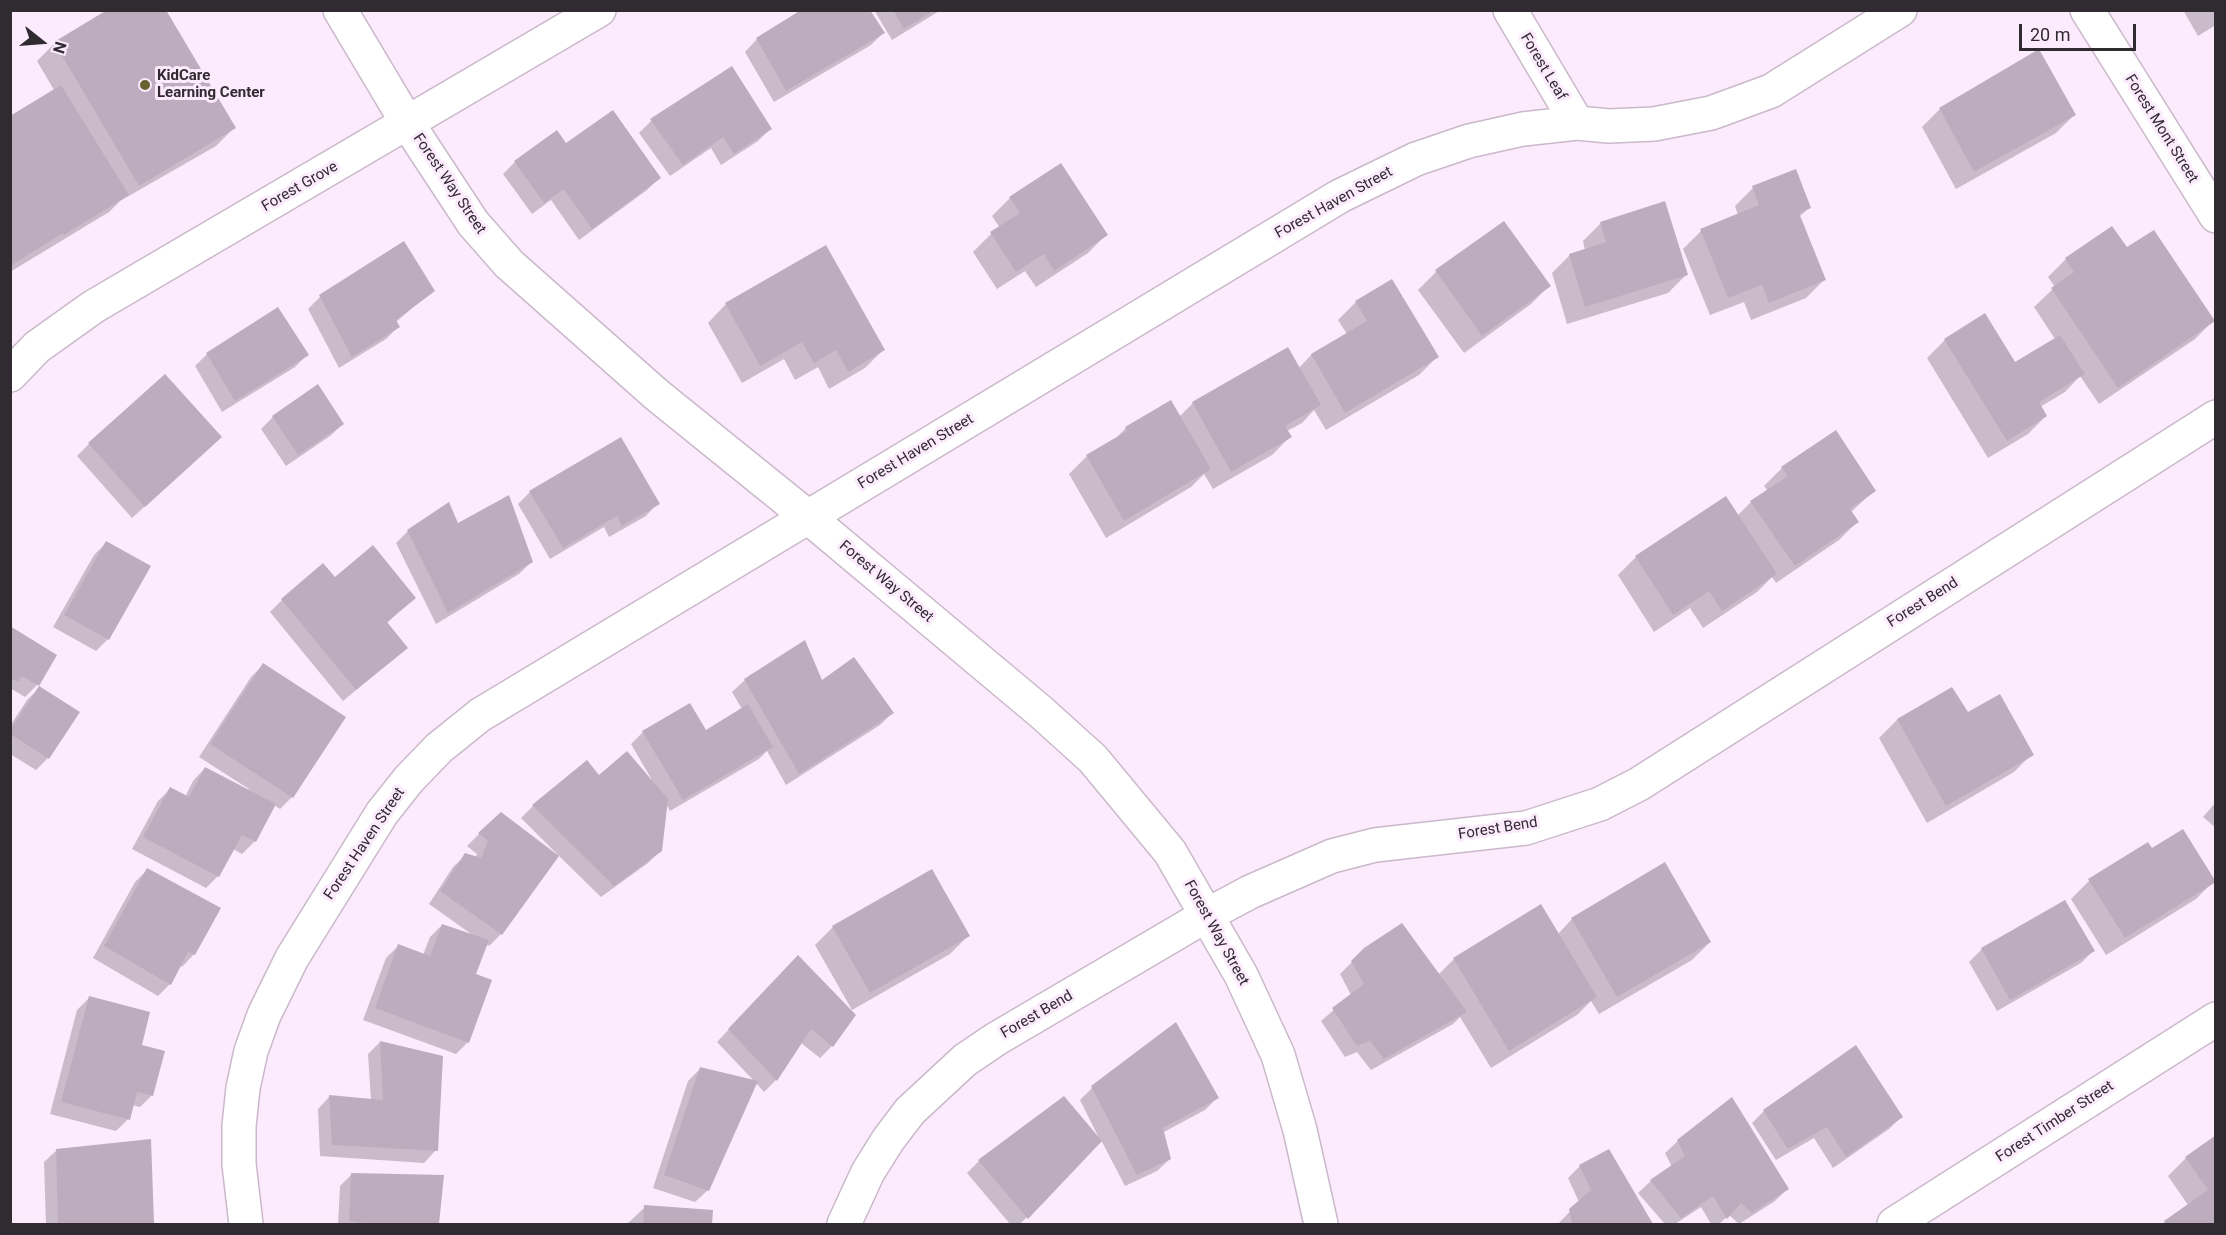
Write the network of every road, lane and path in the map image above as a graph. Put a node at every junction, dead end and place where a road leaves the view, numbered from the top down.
1 (340, 10) edge
2 (599, 10) edge
3 (1510, 10) edge
4 (1900, 10) edge
5 (2087, 10) edge
6 (1577, 123) junction
7 (408, 124) junction
8 (2216, 216) edge
9 (10, 375) edge
10 (2216, 417) edge
11 (808, 517) junction
12 (1207, 915) junction
13 (2216, 1019) edge
14 (246, 1224) edge
15 (844, 1224) edge
16 (1321, 1224) edge
17 (1894, 1224) edge

1 - 7 street, Forest Way Street
2 - 7 street, Forest Grove
3 - 6 street, Forest Leaf
4 - 6 street, Forest Haven Street
5 - 8 street, Forest Mont Street
6 - 11 street, Forest Haven Street
7 - 9 street, Forest Grove
7 - 11 street, Forest Way Street
10 - 12 street, Forest Bend
11 - 12 street, Forest Way Street
11 - 14 street, Forest Haven Street
12 - 15 street, Forest Bend
12 - 16 street, Forest Way Street
13 - 17 street, Forest Timber Street

